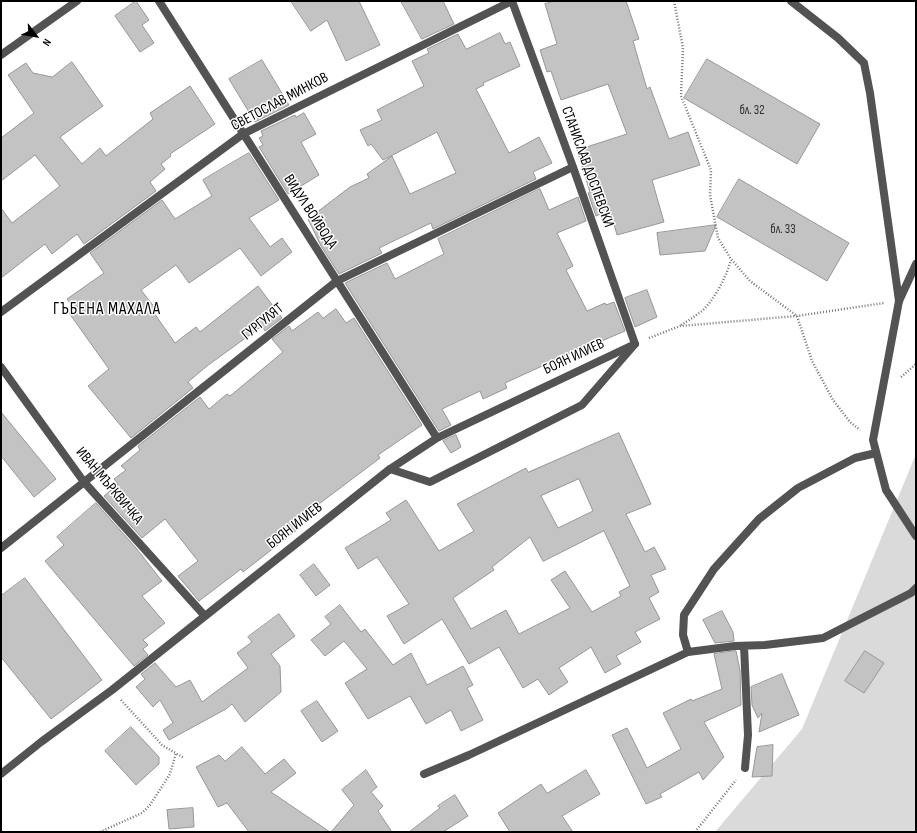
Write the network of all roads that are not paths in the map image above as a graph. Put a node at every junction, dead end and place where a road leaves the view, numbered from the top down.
1 (77, 1) edge
2 (160, 1) edge
3 (512, 1) edge
4 (792, 1) edge
5 (1, 55) edge
6 (243, 134) junction
7 (573, 167) junction
8 (916, 264) edge
9 (337, 281) junction
10 (899, 301) junction
11 (1, 312) edge
12 (635, 344) junction
13 (1, 368) edge
14 (437, 438) junction
15 (876, 453) junction
16 (390, 469) junction
17 (84, 482) junction
18 (916, 536) edge
19 (1, 548) edge
20 (916, 588) edge
21 (204, 616) junction
22 (744, 646) junction
23 (688, 652) junction
24 (744, 768) road end
25 (1, 774) edge
26 (424, 774) dead end

1 - 5 street
2 - 6 street, ВИДУЛ ВОЙВОДА
3 - 6 street, СВЕТОСЛАВ МИНКОВ
3 - 7 street, СТАНИСЛАВ ДОСПЕВСКИ
4 - 10 street
6 - 9 street, ВИДУЛ ВОЙВОДА
6 - 11 street, СВЕТОСЛАВ МИНКОВ
7 - 9 street, ГУРГУЛЯТ
7 - 12 street, СТАНИСЛАВ ДОСПЕВСКИ
8 - 10 street
9 - 14 street, ВИДУЛ ВОЙВОДА
9 - 17 street, ГУРГУЛЯТ
10 - 15 street
12 - 14 street, БОЯН ИЛИЕВ
12 - 16 street
13 - 17 street, ИВАН МЪРКВИЧКА
14 - 16 street, БОЯН ИЛИЕВ
15 - 18 street
15 - 23 street
16 - 21 street, БОЯН ИЛИЕВ
17 - 19 street, ГУРГУЛЯТ
17 - 21 street, ИВАН МЪРКВИЧКА
20 - 22 street
21 - 25 street, БОЯН ИЛИЕВ
22 - 23 street
22 - 24 street
23 - 26 street

